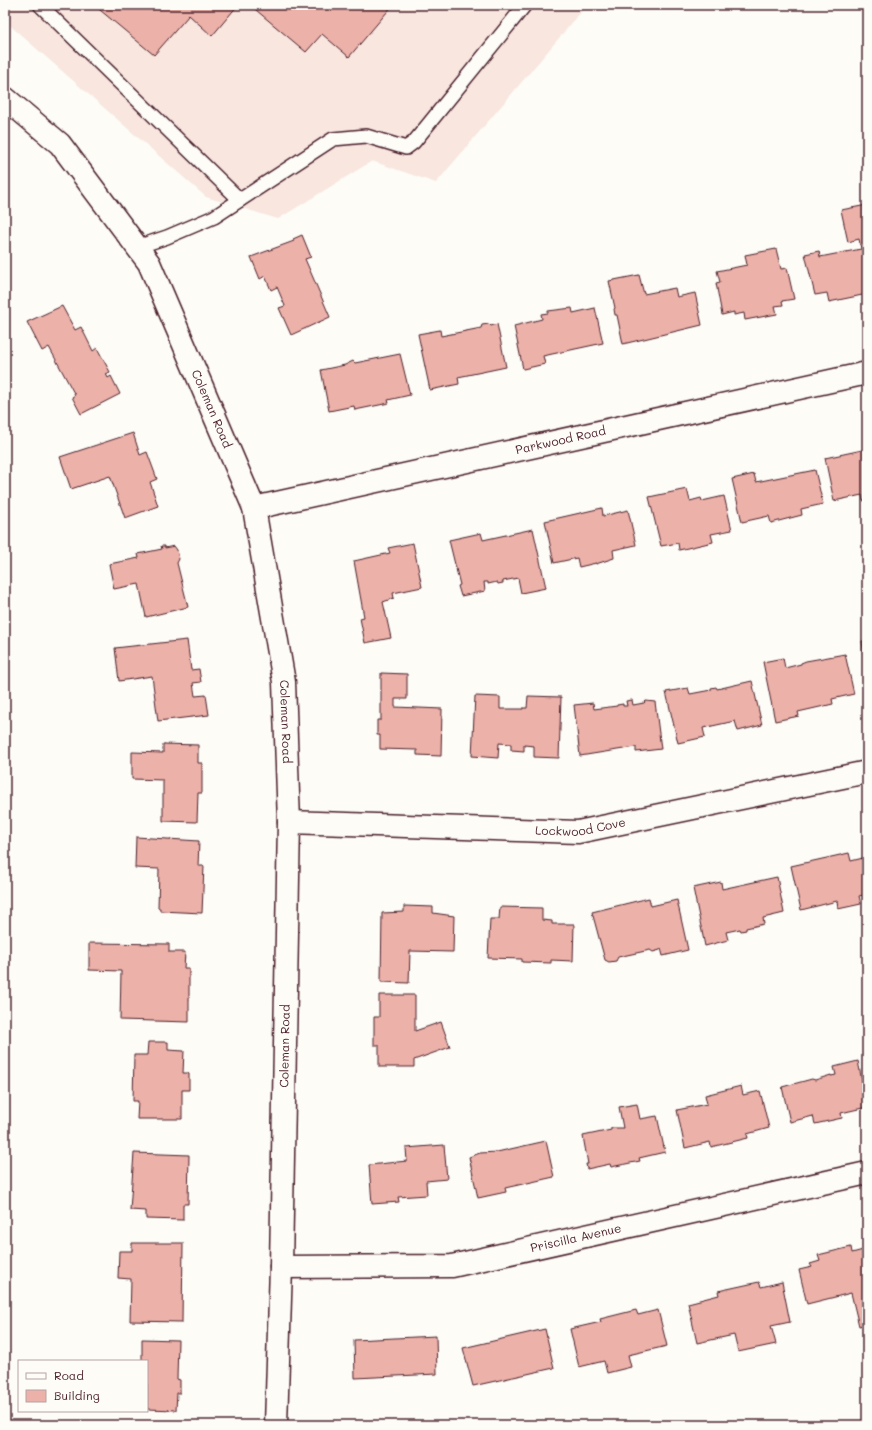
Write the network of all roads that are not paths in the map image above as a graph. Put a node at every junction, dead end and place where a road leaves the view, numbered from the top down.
1 (40, 5) edge
2 (525, 5) edge
3 (5, 98) edge
4 (240, 200) junction
5 (137, 247) junction
6 (867, 373) edge
7 (254, 508) junction
8 (867, 772) edge
9 (289, 822) junction
10 (867, 1173) edge
11 (281, 1268) junction
12 (276, 1425) edge

1 - 4 lane
2 - 4 lane
3 - 5 street, Coleman Road
4 - 5 lane
5 - 7 street, Coleman Road
6 - 7 street, Parkwood Road
7 - 9 street, Coleman Road
8 - 9 street, Lockwood Cove
9 - 11 street, Coleman Road
10 - 11 street, Priscilla Avenue
11 - 12 street, Coleman Road

